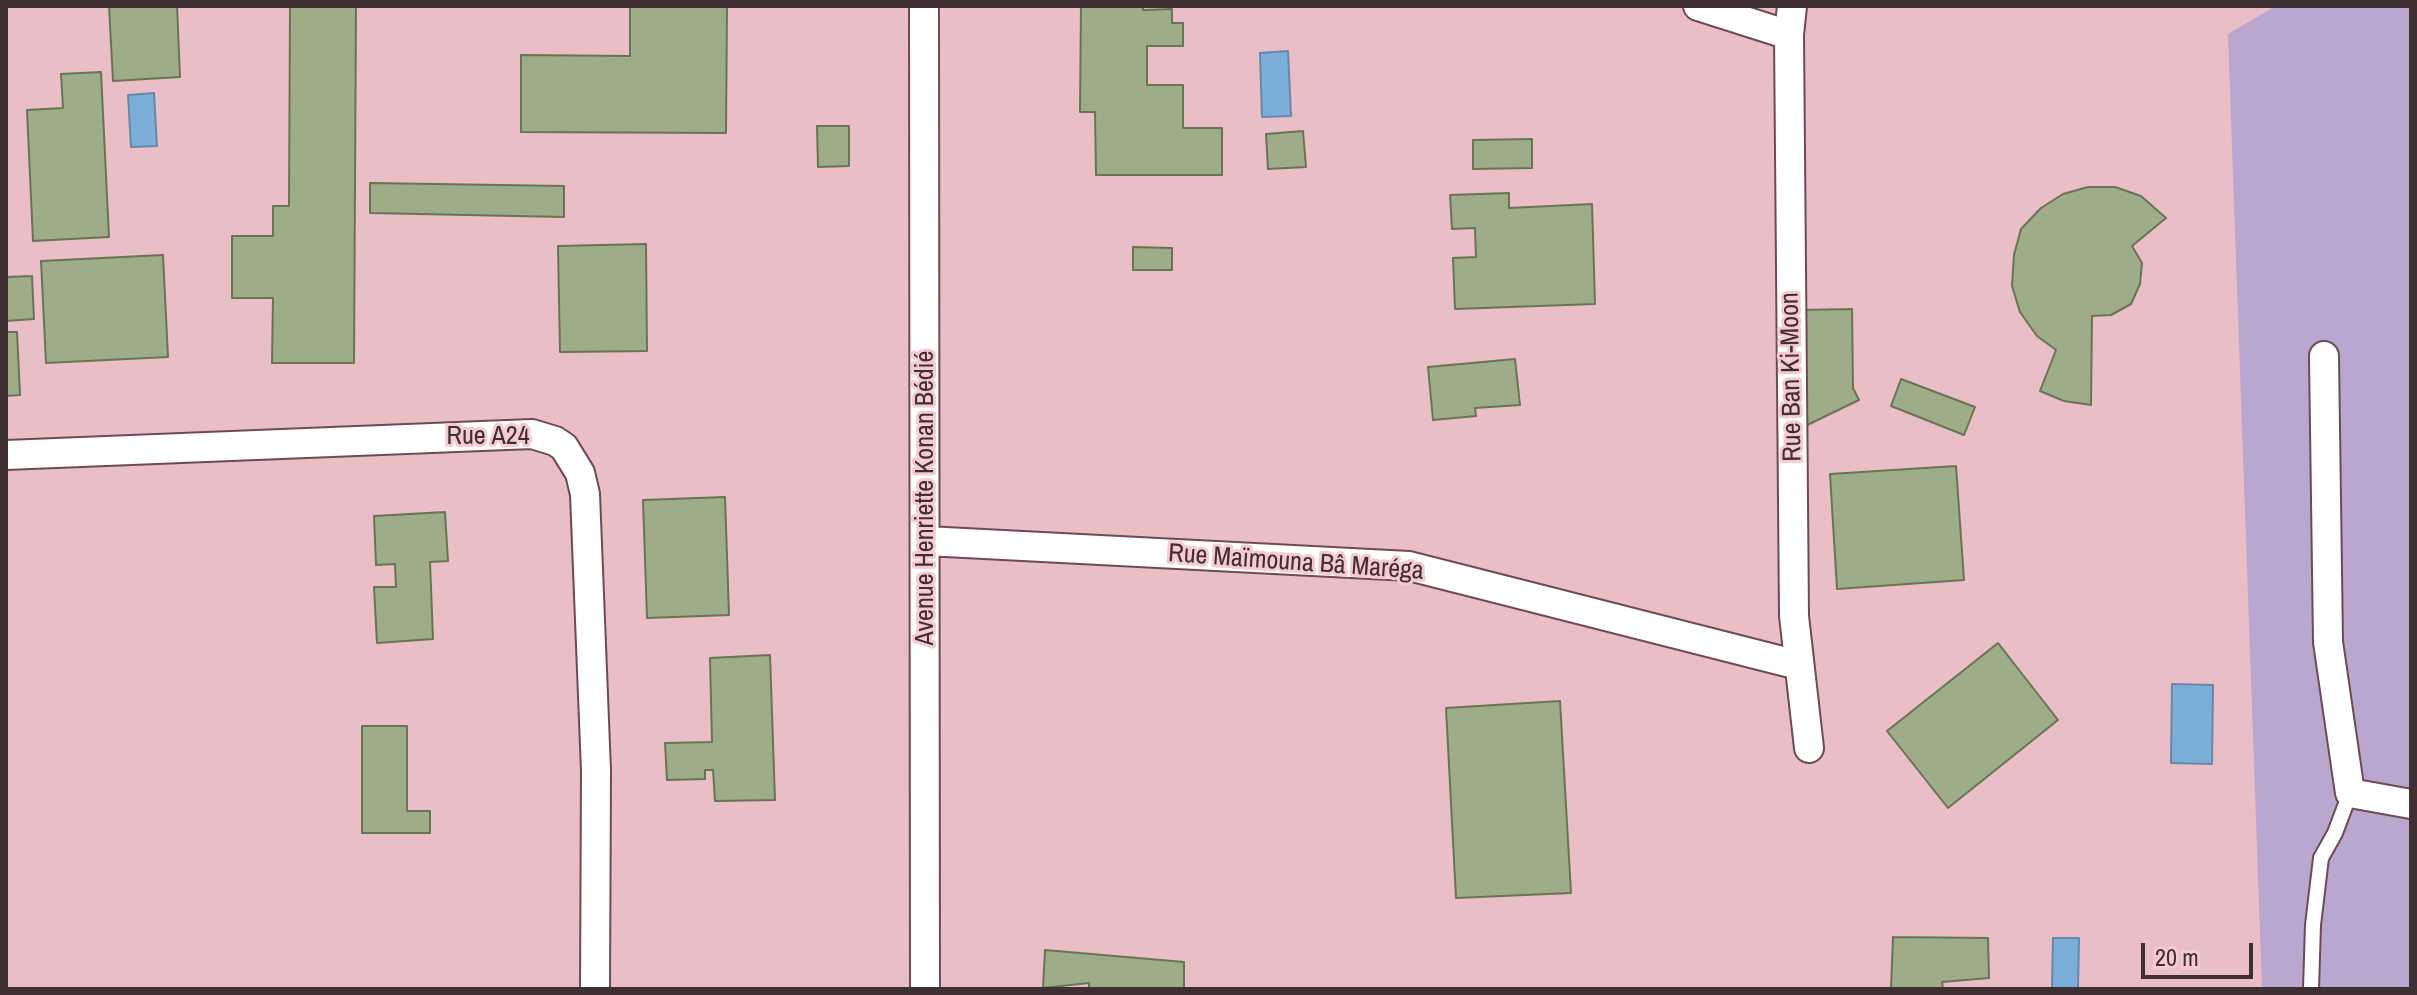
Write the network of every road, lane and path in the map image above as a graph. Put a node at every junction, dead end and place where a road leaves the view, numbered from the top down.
1 (924, 6) edge
2 (1698, 6) edge
3 (1792, 6) edge
4 (1789, 35) junction
5 (2324, 356) dead end
6 (6, 455) edge
7 (926, 541) junction
8 (1798, 665) junction
9 (1809, 748) dead end
10 (2350, 793) junction
11 (2411, 804) edge
12 (595, 989) edge
13 (925, 989) edge
14 (2311, 989) edge

1 - 7 street, Avenue Henriette Konan Bédié
2 - 4 street
3 - 4 street, Rue Ban Ki-Moon
4 - 8 street, Rue Ban Ki-Moon
5 - 10 street
6 - 12 street, Rue A24
7 - 8 street, Rue Maïmouna Bâ Maréga
7 - 13 street, Avenue Henriette Konan Bédié
8 - 9 street, Rue Ban Ki-Moon
10 - 11 street
10 - 14 lane

